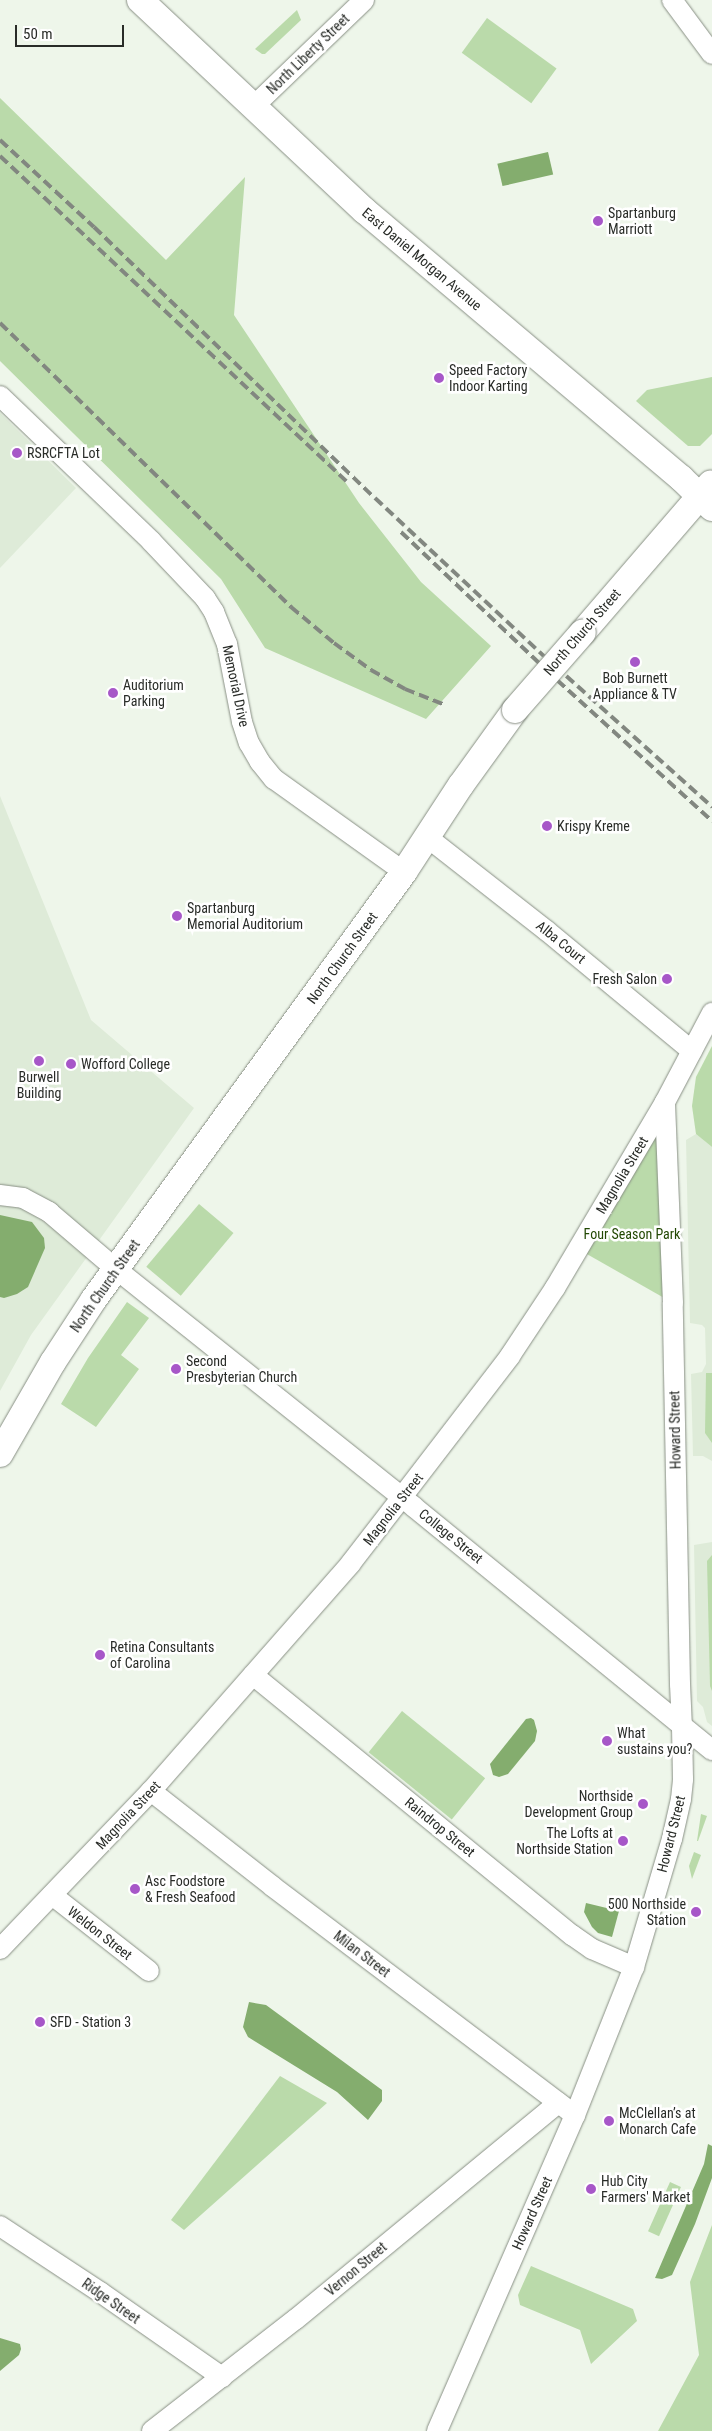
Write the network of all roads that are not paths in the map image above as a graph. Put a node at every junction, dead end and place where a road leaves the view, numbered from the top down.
1 (140, 0) edge
2 (364, 0) edge
3 (672, 0) edge
4 (712, 54) edge
5 (253, 107) junction
6 (0, 396) edge
7 (708, 495) edge
8 (427, 837) junction
9 (404, 872) junction
10 (712, 1014) edge
11 (692, 1051) junction
12 (665, 1102) junction
13 (0, 1195) edge
14 (116, 1269) junction
15 (0, 1454) edge
16 (402, 1497) junction
17 (253, 1676) junction
18 (682, 1728) junction
19 (712, 1750) edge
20 (151, 1791) junction
21 (52, 1895) junction
22 (0, 1949) edge
23 (634, 1967) junction
24 (149, 1971) dead end
25 (558, 2103) junction
26 (575, 2116) junction
27 (0, 2226) edge
28 (222, 2377) junction
29 (152, 2431) edge
30 (437, 2431) edge

1 - 5 main road, East Daniel Morgan Avenue
2 - 5 street, North Liberty Street
3 - 4 street
5 - 7 main road, East Daniel Morgan Avenue
6 - 9 street, Memorial Drive
7 - 8 main road, North Church Street, bridge
8 - 9 main road, North Church Street
8 - 11 street, Alba Court
9 - 14 main road, North Church Street
10 - 11 street, Magnolia Street
11 - 12 street, Magnolia Street
12 - 16 street, Magnolia Street
12 - 18 street, Howard Street
13 - 14 street, College Street
14 - 15 main road, North Church Street
14 - 16 street, College Street
16 - 17 street, Magnolia Street
16 - 18 street, College Street
17 - 20 street, Magnolia Street
17 - 23 street, Raindrop Street
18 - 19 street, College Street
18 - 23 street, Howard Street
20 - 21 street, Magnolia Street
20 - 25 street, Milan Street
21 - 22 street, Magnolia Street
21 - 24 street, Weldon Street
23 - 26 street, Howard Street
25 - 26 street, Milan Street
25 - 28 street, Vernon Street
26 - 30 street, Howard Street
27 - 28 street, Ridge Street
28 - 29 street, Vernon Street

